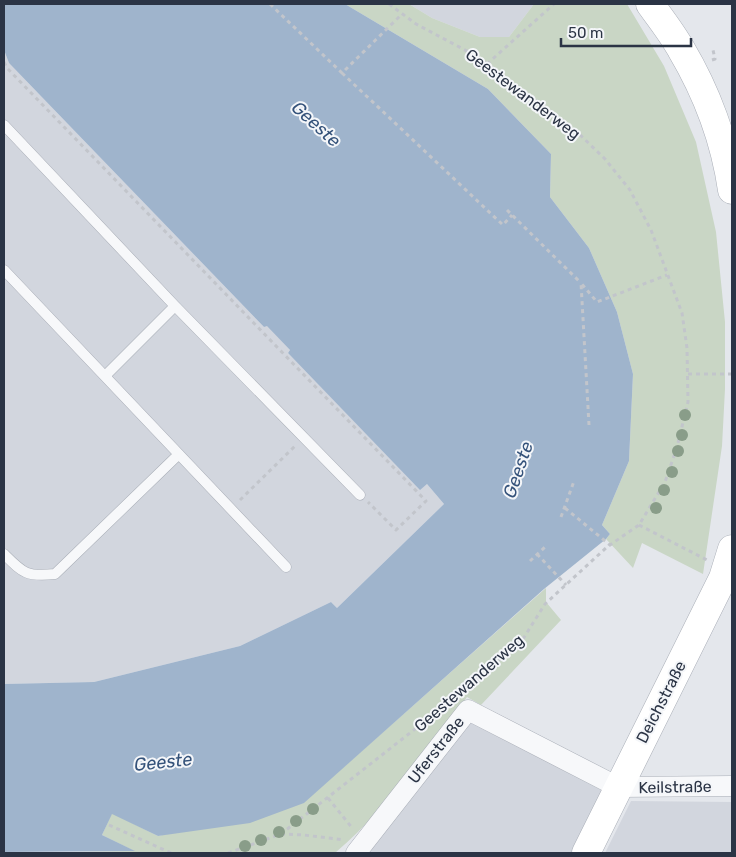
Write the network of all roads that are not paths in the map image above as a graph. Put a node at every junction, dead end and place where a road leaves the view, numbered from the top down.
1 (650, 4) edge
2 (4, 125) edge
3 (732, 190) edge
4 (4, 270) edge
5 (175, 306) junction
6 (105, 376) junction
7 (178, 455) junction
8 (360, 494) road end
9 (4, 554) edge
10 (730, 564) edge
11 (286, 567) dead end
12 (732, 786) edge
13 (618, 787) junction
14 (364, 850) edge
15 (586, 853) edge

1 - 3 main road
2 - 5 lane
4 - 6 lane
5 - 6 lane
5 - 8 lane
6 - 7 lane
7 - 9 lane
7 - 11 lane
10 - 13 main road, Deichstraße
12 - 13 street, Keilstraße
13 - 14 street, Uferstraße
13 - 15 main road, Deichstraße

